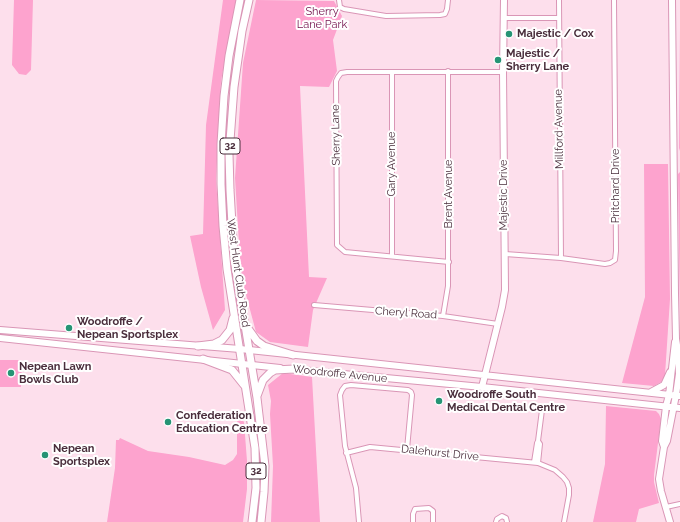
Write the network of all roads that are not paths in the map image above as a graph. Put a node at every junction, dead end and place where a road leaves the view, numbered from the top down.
1 (240, 0) edge
2 (249, 0) edge
3 (339, 0) edge
4 (448, 0) edge
5 (504, 0) edge
6 (559, 0) edge
7 (614, 0) edge
8 (672, 0) edge
9 (504, 18) junction
10 (558, 18) junction
11 (448, 71) junction
12 (503, 72) junction
13 (392, 73) junction
14 (680, 158) edge
15 (673, 161) junction
16 (680, 164) edge
17 (505, 254) junction
18 (392, 256) junction
19 (561, 258) junction
20 (449, 262) junction
21 (314, 305) dead end
22 (234, 314) junction
23 (443, 316) junction
24 (498, 324) junction
25 (245, 325) junction
26 (0, 330) edge
27 (0, 338) edge
28 (104, 339) junction
29 (676, 339) junction
30 (198, 346) junction
31 (104, 348) junction
32 (240, 349) junction
33 (249, 350) junction
34 (293, 355) junction
35 (203, 359) junction
36 (242, 363) junction
37 (251, 364) junction
38 (294, 369) junction
39 (672, 369) junction
40 (426, 370) junction
41 (679, 375) edge
42 (485, 376) junction
43 (425, 381) junction
44 (246, 387) junction
45 (482, 387) junction
46 (650, 393) junction
47 (669, 394) junction
48 (678, 396) edge
49 (257, 398) junction
50 (666, 406) junction
51 (677, 407) edge
52 (542, 410) dead end
53 (664, 447) junction
54 (407, 449) junction
55 (346, 453) junction
56 (536, 463) junction
57 (680, 504) edge
58 (666, 507) junction
59 (252, 522) edge
60 (261, 522) edge
61 (359, 522) edge
62 (413, 522) edge
63 (433, 522) edge
64 (496, 522) edge
65 (507, 522) edge
66 (564, 522) edge
67 (670, 522) edge

1 - 22 main road, West Hunt Club Road / 32
2 - 25 main road, West Hunt Club Road / 32
3 - 4 street
5 - 9 main road, Majestic Drive
6 - 10 street, Millford Avenue
7 - 19 street, Pritchard Drive
8 - 15 main road
9 - 10 street
9 - 12 main road, Majestic Drive
10 - 19 street, Millford Avenue
11 - 12 street, Sherry Lane
11 - 13 street, Sherry Lane
11 - 20 street, Brent Avenue
12 - 17 main road, Majestic Drive
13 - 18 street, Gary Avenue
13 - 18 street, Sherry Lane
14 - 15 main road
15 - 16 main road
15 - 29 main road
17 - 19 street, Pritchard Drive
17 - 24 main road, Majestic Drive
18 - 20 street, Sherry Lane
20 - 23 street, Brent Avenue
21 - 23 street, Cheryl Road
22 - 30 main road
22 - 32 main road, West Hunt Club Road / 32
23 - 24 street, Cheryl Road
24 - 42 main road, Majestic Drive
25 - 33 main road, West Hunt Club Road / 32
25 - 34 main road
26 - 28 main road, Woodroffe Avenue
27 - 31 main road, Woodroffe Avenue
28 - 30 main road, Woodroffe Avenue
28 - 31 main road
29 - 39 main road
29 - 41 main road
30 - 32 main road, Woodroffe Avenue
31 - 35 main road, Woodroffe Avenue
32 - 33 main road, Woodroffe Avenue
32 - 36 main road, West Hunt Club Road / 32
33 - 34 main road, Woodroffe Avenue
33 - 37 main road, West Hunt Club Road / 32
34 - 40 main road, Woodroffe Avenue
35 - 36 main road, Woodroffe Avenue
35 - 44 main road
36 - 37 main road, Woodroffe Avenue
36 - 44 main road, West Hunt Club Road / 32
37 - 38 main road, Woodroffe Avenue
37 - 49 main road, West Hunt Club Road / 32
38 - 43 main road, Woodroffe Avenue
38 - 49 main road
39 - 46 main road
39 - 47 main road
40 - 42 main road, Woodroffe Avenue
40 - 43 main road
41 - 48 main road
42 - 45 main road, Majestic Drive
42 - 46 main road, Woodroffe Avenue
43 - 45 main road, Woodroffe Avenue
44 - 59 main road, West Hunt Club Road / 32
45 - 50 main road, Woodroffe Avenue
46 - 47 main road, Woodroffe Avenue
47 - 48 main road, Woodroffe Avenue
47 - 50 main road
48 - 51 main road
49 - 60 main road, West Hunt Club Road / 32
50 - 51 main road, Woodroffe Avenue
50 - 53 main road
51 - 53 main road
52 - 56 street
53 - 58 main road
54 - 55 street, Dalehurst Drive
54 - 55 street
54 - 56 street, Dalehurst Drive
55 - 61 street
56 - 66 street, Dalehurst Drive
57 - 58 street
58 - 67 main road
62 - 63 street
64 - 65 street

